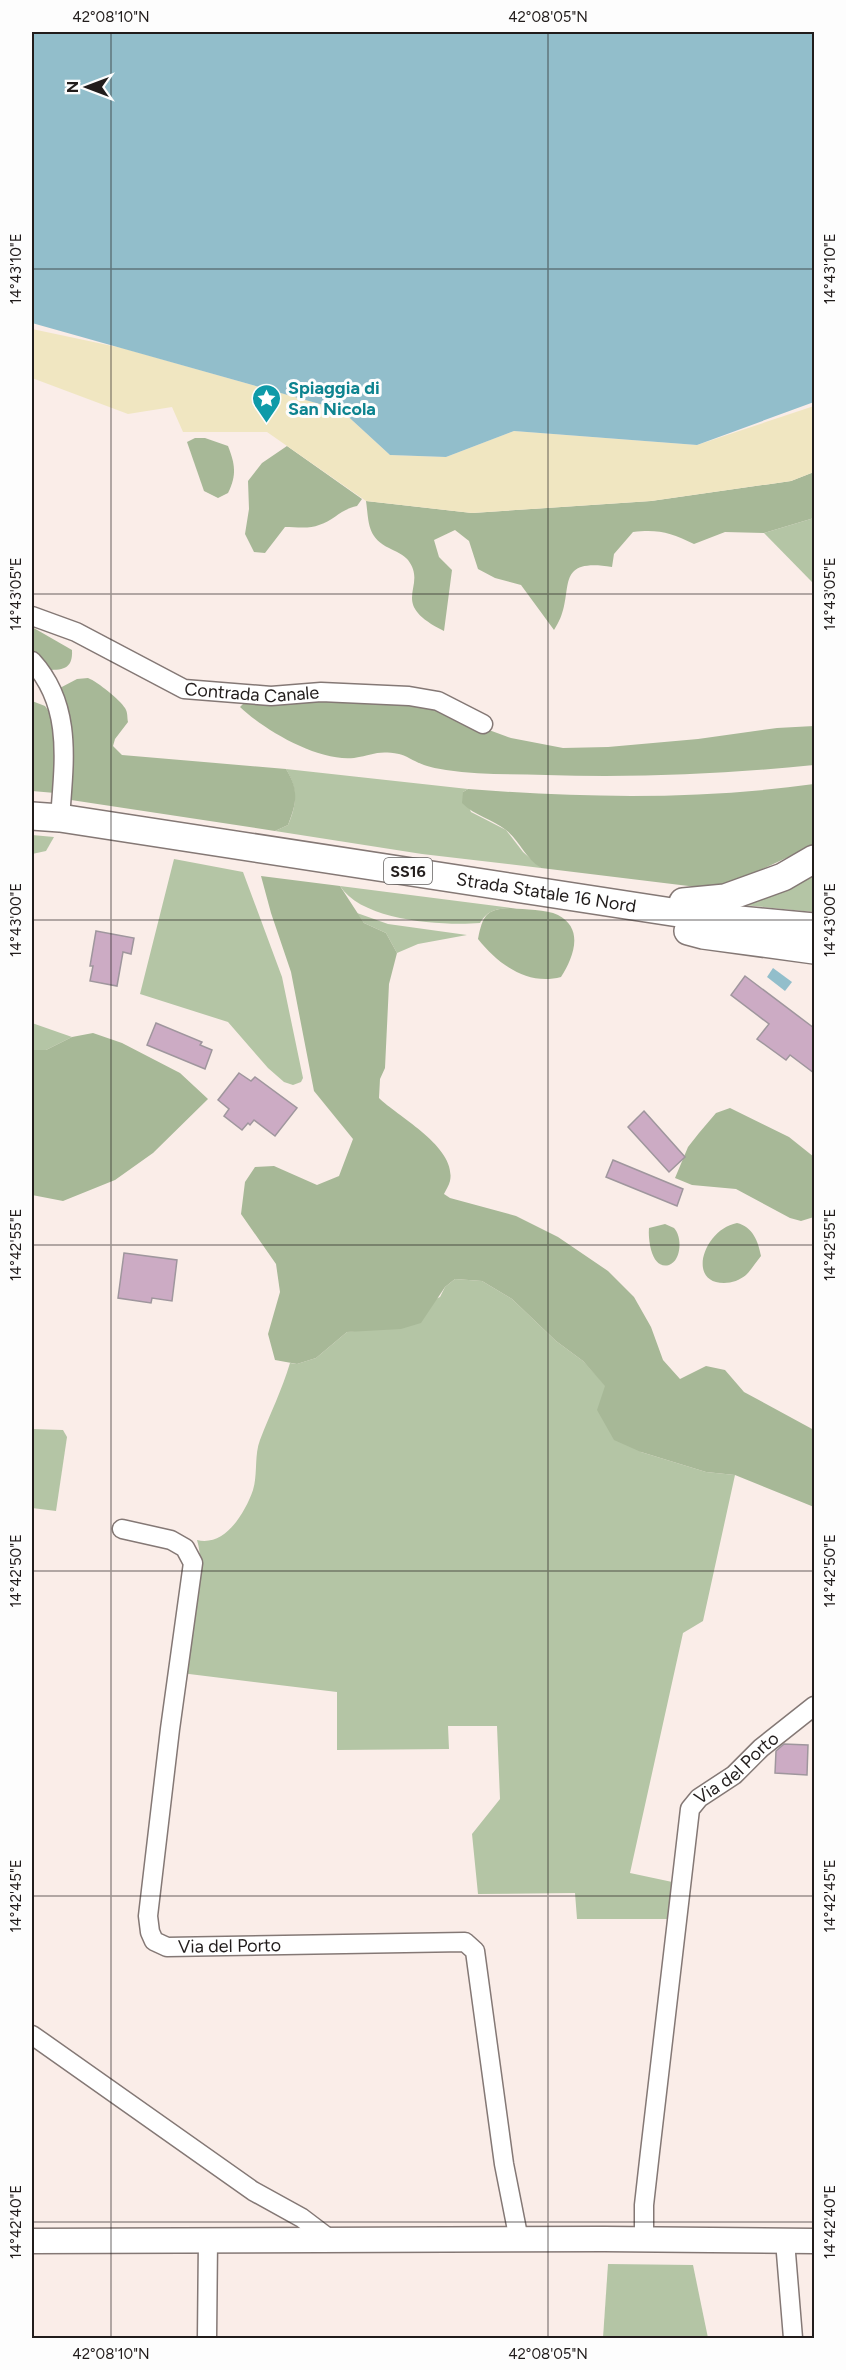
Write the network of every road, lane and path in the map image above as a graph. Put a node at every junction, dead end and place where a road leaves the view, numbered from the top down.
1 (32, 616) edge
2 (32, 662) edge
3 (483, 724) dead end
4 (32, 816) edge
5 (60, 818) junction
6 (814, 859) edge
7 (553, 894) junction
8 (632, 906) junction
9 (814, 927) edge
10 (814, 950) edge
11 (122, 1529) dead end
12 (814, 1706) edge
13 (32, 2035) edge
14 (208, 2240) junction
15 (331, 2240) junction
16 (519, 2240) junction
17 (644, 2240) junction
18 (32, 2241) edge
19 (785, 2241) junction
20 (814, 2241) edge
21 (207, 2338) edge
22 (793, 2338) edge

1 - 3 street, Contrada Canale
2 - 5 street
4 - 5 main road, Strada Statale 16 Nord / SS16
5 - 7 main road, Strada Statale 16 Nord / SS16
6 - 8 main road
7 - 8 main road, Strada Statale 16 Nord / SS16
7 - 10 main road
8 - 9 main road, Strada Statale 16 Nord / SS16
11 - 16 street, Via del Porto
12 - 17 street, Via del Porto
13 - 15 street
14 - 15 street
14 - 18 street
14 - 21 street
15 - 16 street
16 - 17 street
17 - 19 street
19 - 20 street
19 - 22 street

